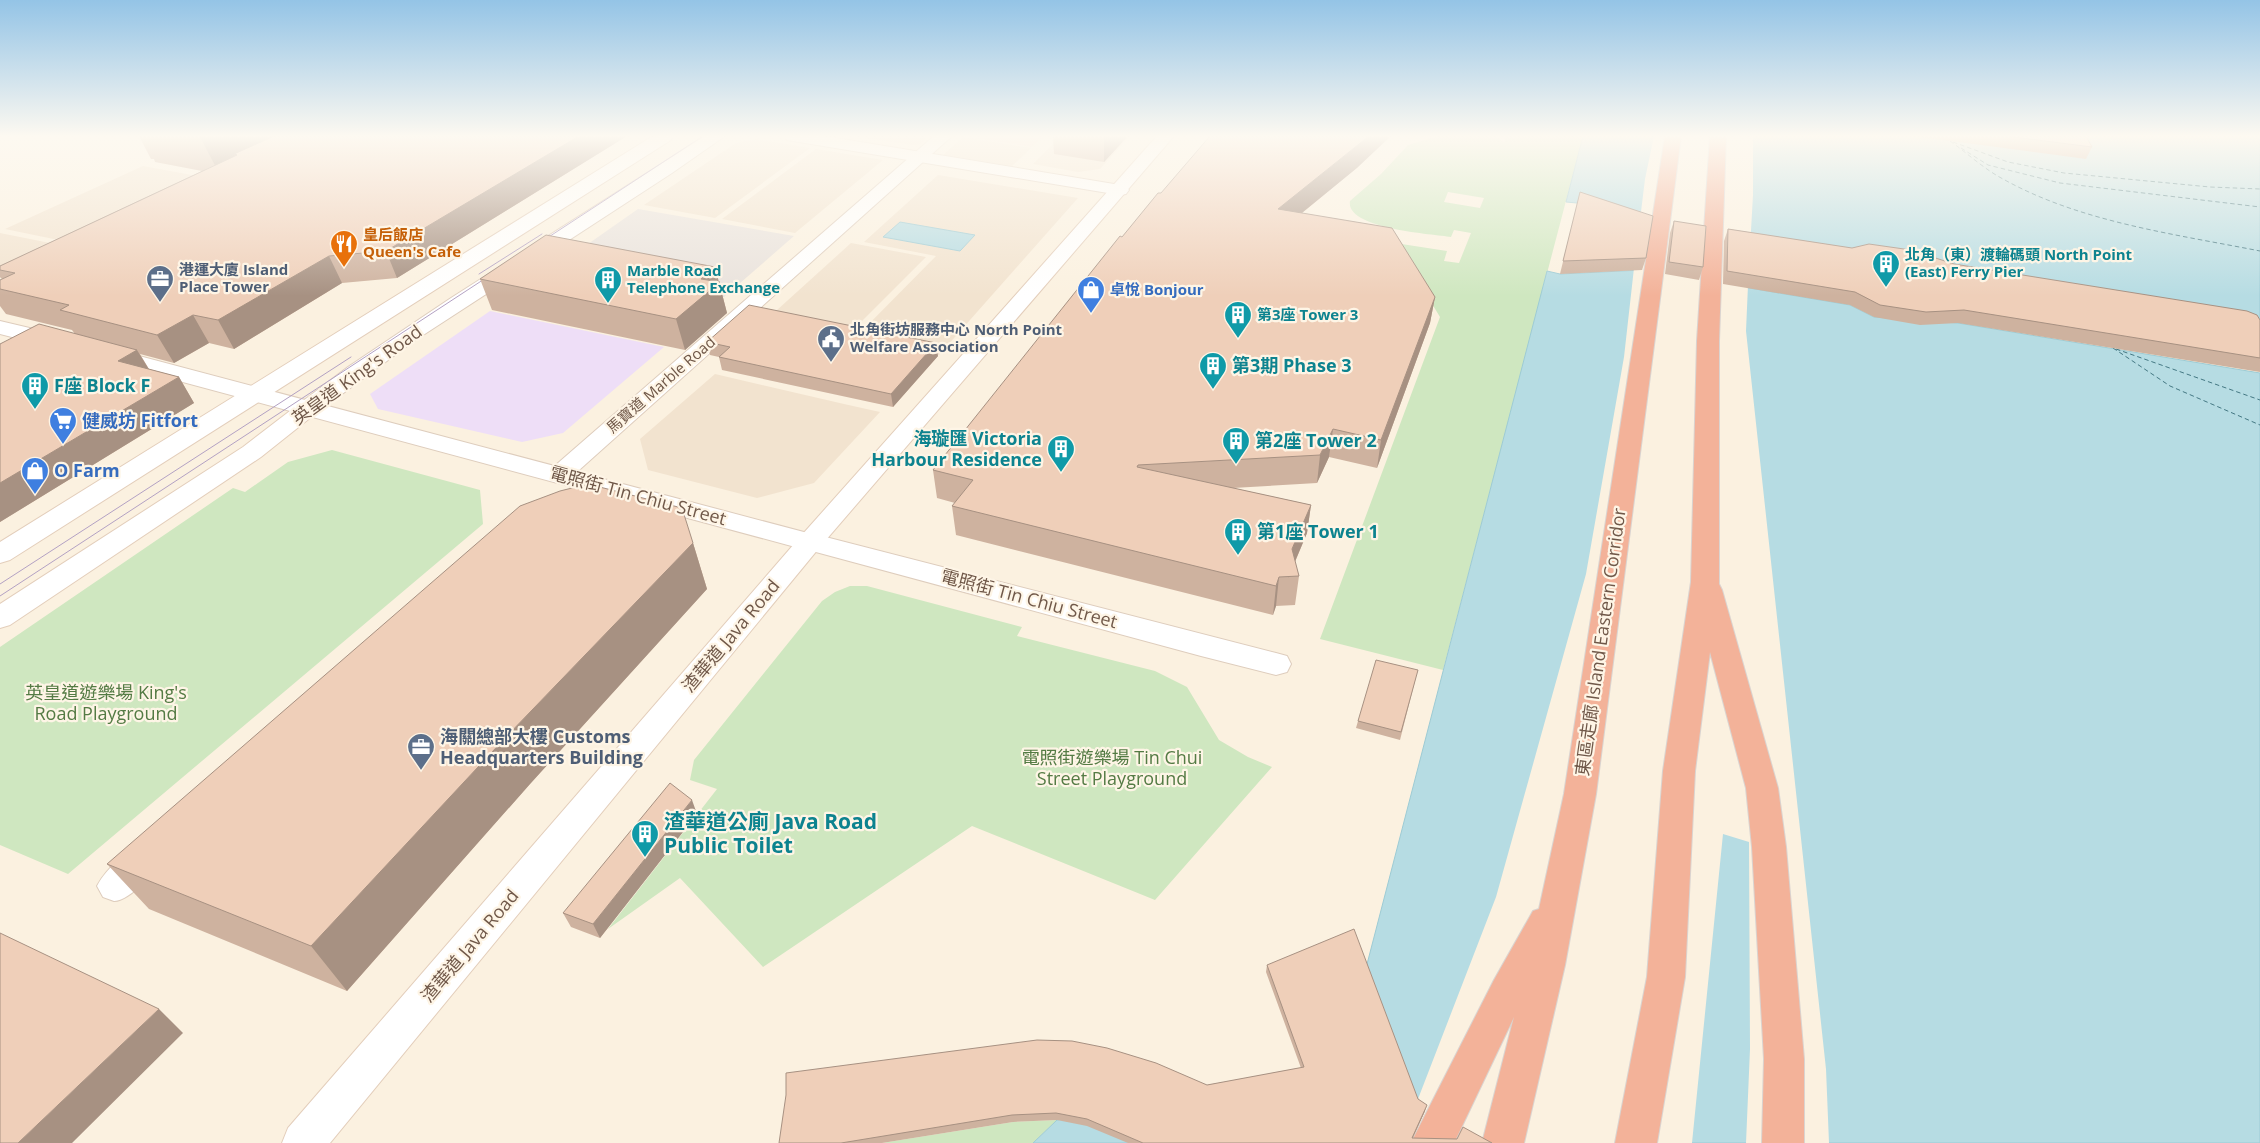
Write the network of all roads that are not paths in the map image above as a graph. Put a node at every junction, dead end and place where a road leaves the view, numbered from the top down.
1 (580, 189) edge
2 (635, 189) edge
3 (884, 189) edge
4 (1116, 189) edge
5 (1665, 189) edge
6 (1715, 189) edge
7 (1120, 190) joint
8 (0, 327) edge
9 (66, 344) junction
10 (17, 355) edge
11 (256, 394) junction
12 (308, 409) junction
13 (565, 485) junction
14 (810, 542) junction
15 (0, 554) edge
16 (1705, 582) junction
17 (0, 618) edge
18 (1276, 664) dead end
19 (175, 833) edge
20 (115, 886) edge
21 (1559, 898) junction
22 (303, 1143) edge
23 (1432, 1143) edge
24 (1503, 1143) edge
25 (1636, 1143) edge
26 (1783, 1143) edge

1 - 11 street, 英皇道 King's Road
2 - 12 street, 英皇道 King's Road
3 - 13 street, 馬寶道 Marble Road
4 - 7 street
5 - 21 highway, 東區走廊 Island Eastern Corridor
6 - 16 highway
7 - 14 street, 渣華道 Java Road
8 - 9 street, 電照街 Tin Chiu Street
9 - 10 street
9 - 11 street, 電照街 Tin Chiu Street
11 - 12 street, 電照街 Tin Chiu Street
11 - 15 street, 英皇道 King's Road
12 - 13 street, 電照街 Tin Chiu Street
12 - 17 street, 英皇道 King's Road
13 - 14 street, 電照街 Tin Chiu Street
14 - 18 street, 電照街 Tin Chiu Street
14 - 22 street, 渣華道 Java Road
16 - 25 highway
16 - 26 highway
19 - 20 street
21 - 23 highway
21 - 24 highway, 東區走廊 Island Eastern Corridor

